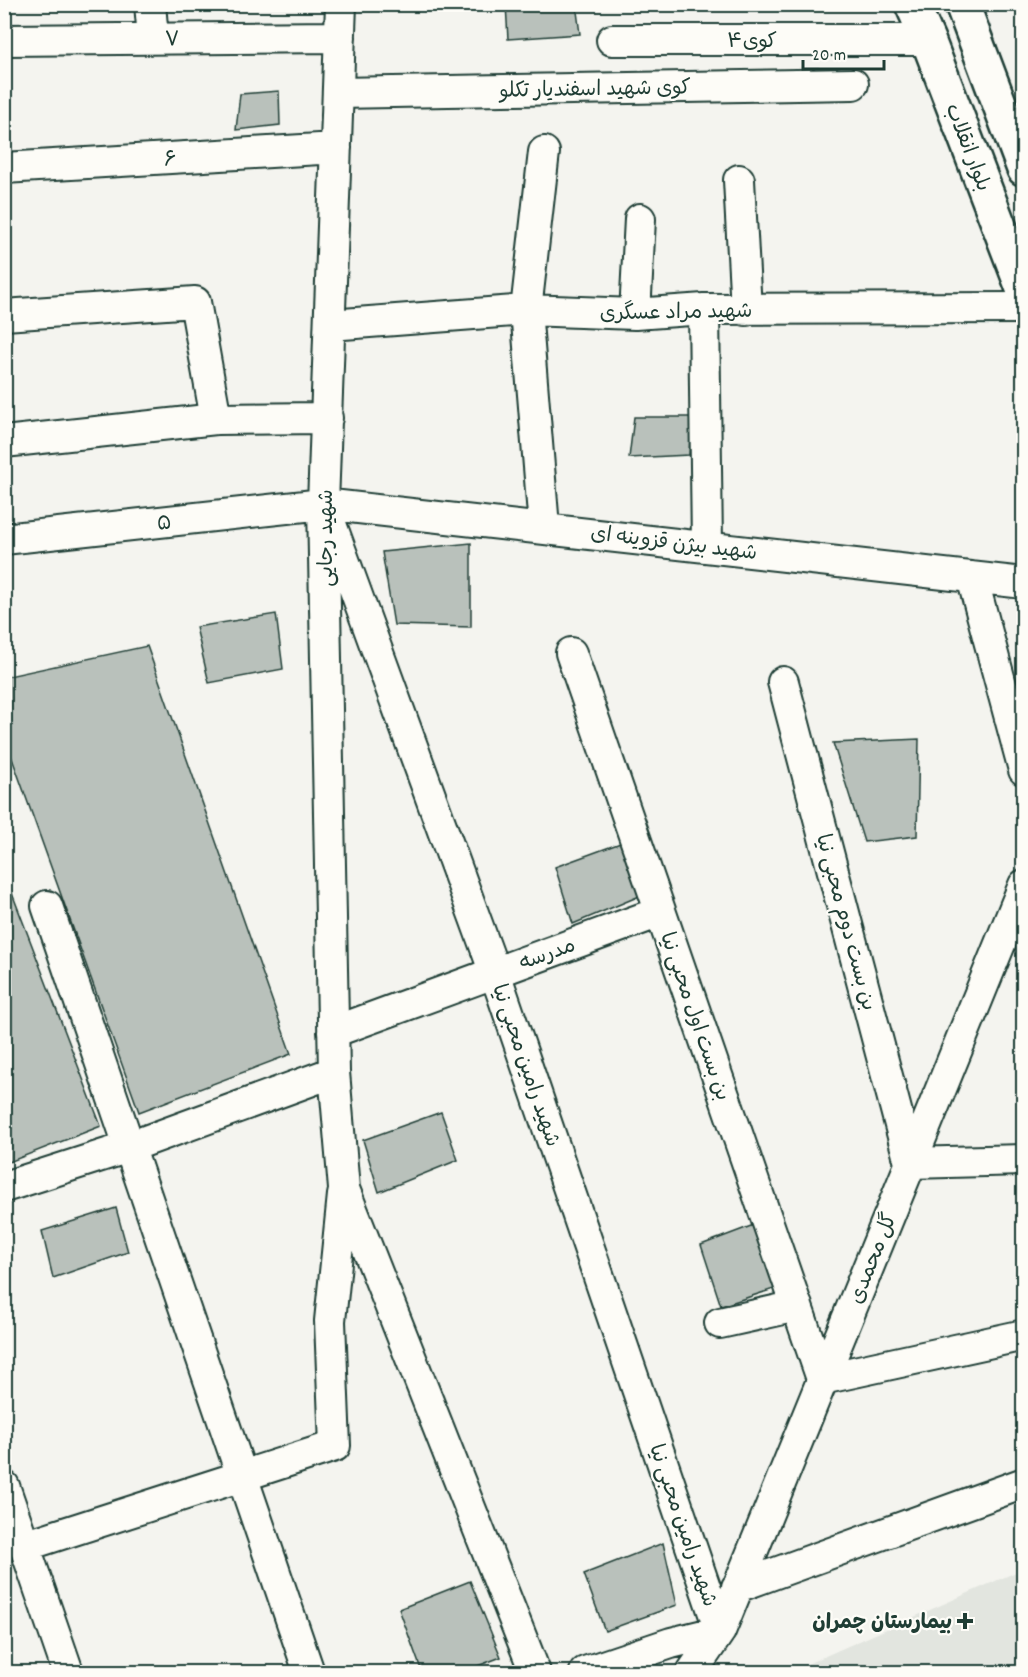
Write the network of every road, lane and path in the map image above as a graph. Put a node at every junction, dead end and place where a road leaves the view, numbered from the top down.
1 (150, 4) edge
2 (340, 4) edge
3 (912, 4) edge
4 (962, 4) edge
5 (1022, 4) edge
6 (1023, 9) edge
7 (339, 37) junction
8 (153, 38) junction
9 (4, 40) edge
10 (612, 40) dead end
11 (928, 40) junction
12 (853, 84) dead end
13 (338, 93) junction
14 (336, 148) junction
15 (544, 152) dead end
16 (4, 168) edge
17 (1023, 169) edge
18 (739, 180) dead end
19 (640, 219) dead end
20 (1023, 291) edge
21 (1023, 308) edge
22 (704, 309) junction
23 (526, 310) junction
24 (746, 310) junction
25 (634, 314) junction
26 (4, 315) edge
27 (330, 324) junction
28 (327, 418) junction
29 (216, 420) junction
30 (4, 442) edge
31 (323, 504) junction
32 (544, 527) junction
33 (4, 539) edge
34 (707, 546) junction
35 (972, 577) junction
36 (1023, 583) edge
37 (571, 653) dead end
38 (783, 682) dead end
39 (1023, 770) edge
40 (1021, 898) edge
41 (46, 906) dead end
42 (660, 912) junction
43 (495, 973) junction
44 (333, 1032) junction
45 (334, 1072) junction
46 (129, 1147) junction
47 (1023, 1160) edge
48 (910, 1163) junction
49 (4, 1187) edge
50 (344, 1189) junction
51 (797, 1306) junction
52 (720, 1323) dead end
53 (1023, 1335) edge
54 (822, 1380) junction
55 (241, 1476) junction
56 (1023, 1483) edge
57 (4, 1486) edge
58 (24, 1546) junction
59 (737, 1587) junction
60 (720, 1631) junction
61 (68, 1672) edge
62 (309, 1672) edge
63 (535, 1672) edge
64 (585, 1672) edge
65 (692, 1672) edge

1 - 8 street
2 - 7 street, شهید رجایی
3 - 11 main road, بلوار انقلاب
4 - 17 main road, بلوار انقلاب
5 - 6 path
7 - 8 street, ۷
7 - 13 street, شهید رجایی
8 - 9 street, ۷
10 - 11 street, کوی۴
11 - 20 main road, بلوار انقلاب
12 - 13 street, کوی شهید اسفندیار تکلو
13 - 14 street, شهید رجایی
14 - 16 street, ۶
14 - 27 street, شهید رجایی
15 - 23 street
18 - 24 street
19 - 25 street
21 - 24 street, شهید مراد عسگری
22 - 24 street, شهید مراد عسگری
22 - 25 street, شهید مراد عسگری
22 - 34 street
23 - 25 street, شهید مراد عسگری
23 - 27 street, شهید مراد عسگری
23 - 32 street
26 - 29 street
27 - 28 street, شهید رجایی
28 - 29 street
28 - 31 street, شهید رجایی
29 - 30 street
31 - 32 street, شهید بیژن قزوینه ای
31 - 33 street, ۵
31 - 43 street, شهید رامین محبی نیا
31 - 44 street, شهید رجایی
32 - 34 street, شهید بیژن قزوینه ای
34 - 35 street, شهید بیژن قزوینه ای
35 - 36 street, شهید بیژن قزوینه ای
35 - 39 street
37 - 42 street, بن بست اول محبی نیا
38 - 48 street, بن بست دوم محبی نیا
40 - 48 street, گل محمدی
41 - 46 street
42 - 43 street, مدرسه
42 - 51 street, بن بست اول محبی نیا
43 - 44 street, مدرسه
43 - 60 street, شهید رامین محبی نیا
44 - 45 street, شهید رجایی
45 - 46 street
45 - 50 street, شهید رجایی
46 - 49 street
46 - 55 street
47 - 48 street
48 - 54 street, گل محمدی
50 - 55 street
50 - 63 street
51 - 52 street
51 - 54 street, بن بست اول محبی نیا
53 - 54 street
54 - 59 street, گل محمدی
55 - 58 street
55 - 62 street
56 - 59 street
57 - 58 street
58 - 61 street
59 - 60 street, گل محمدی
60 - 64 street
60 - 65 street, گل محمدی

